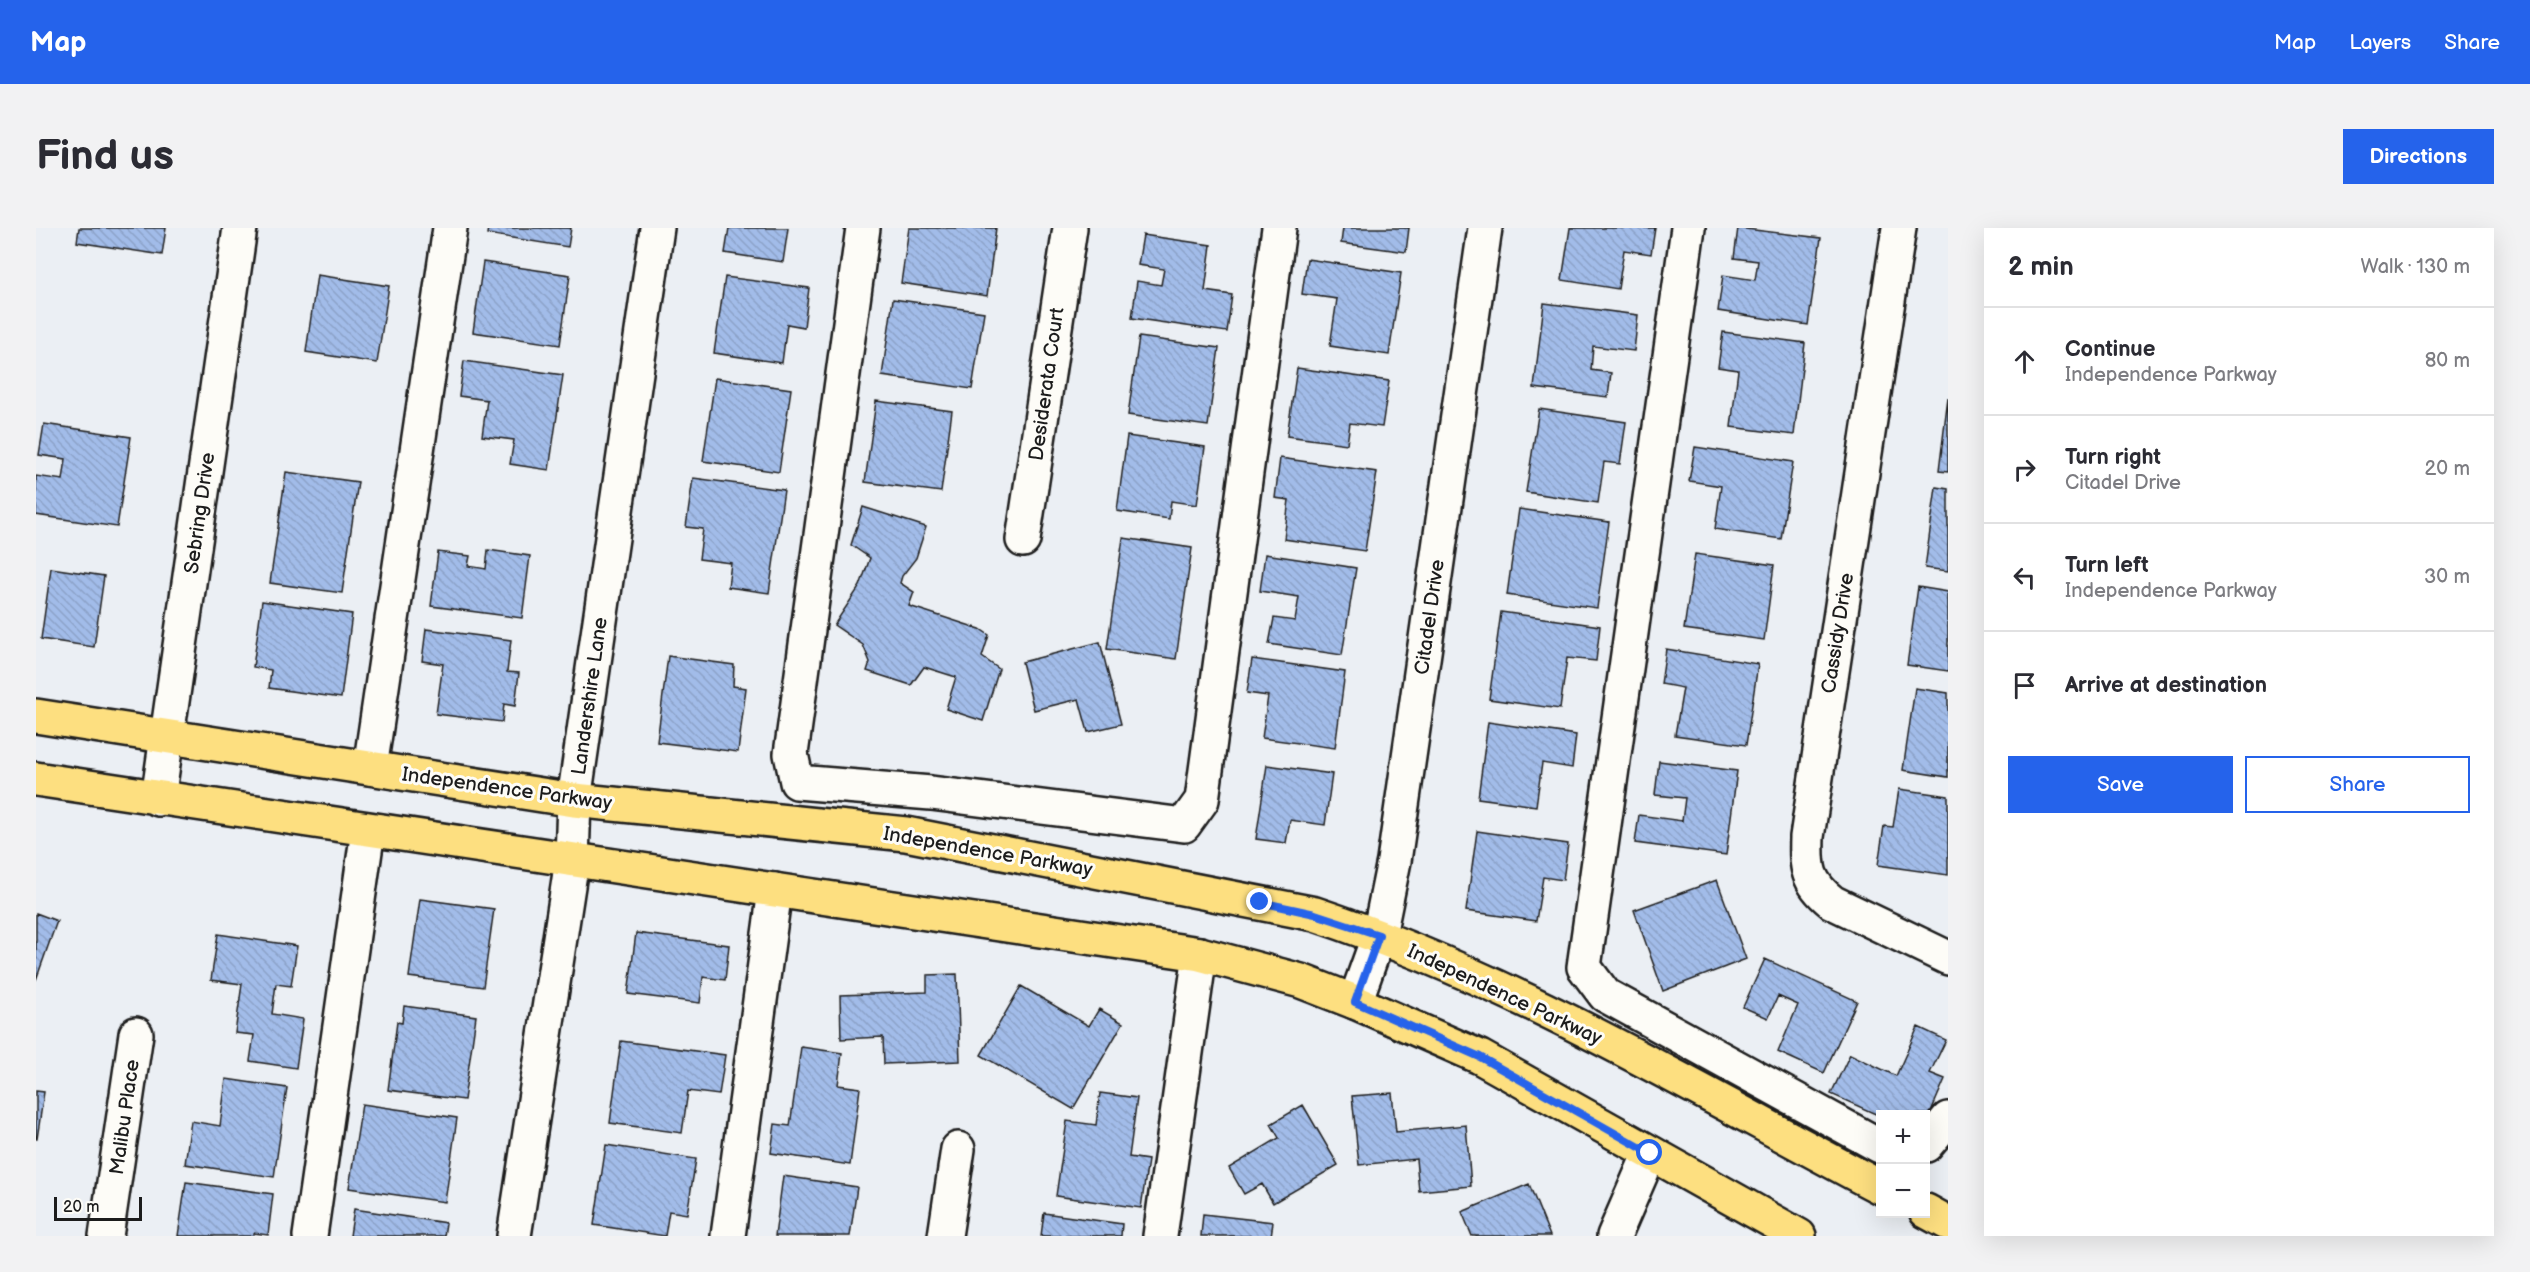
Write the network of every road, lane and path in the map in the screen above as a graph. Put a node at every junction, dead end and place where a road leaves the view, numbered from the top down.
1 (240, 228) edge
2 (450, 228) edge
3 (657, 228) edge
4 (863, 228) edge
5 (1070, 228) edge
6 (1279, 228) edge
7 (1485, 228) edge
8 (1688, 228) edge
9 (1899, 228) edge
10 (1023, 540) dead end
11 (36, 716) edge
12 (167, 737) junction
13 (370, 768) junction
14 (36, 779) edge
15 (158, 799) junction
16 (574, 800) junction
17 (368, 830) junction
18 (572, 860) junction
19 (775, 890) junction
20 (1379, 935) junction
21 (1200, 954) junction
22 (1948, 958) edge
23 (1355, 1002) junction
24 (136, 1034) dead end
25 (1948, 1119) edge
26 (1930, 1140) edge
27 (1876, 1143) edge
28 (958, 1149) dead end
29 (1650, 1153) junction
30 (1876, 1184) edge
31 (1930, 1213) edge
32 (1948, 1223) edge
33 (106, 1236) edge
34 (310, 1236) edge
35 (514, 1236) edge
36 (728, 1236) edge
37 (945, 1236) edge
38 (1160, 1236) edge
39 (1614, 1236) edge
40 (1799, 1236) edge

1 - 12 street, Sebring Drive
2 - 13 street
3 - 16 street, Landershire Lane
4 - 6 street
5 - 10 street, Desiderata Court
7 - 20 street, Citadel Drive
8 - 27 street
9 - 22 street, Cassidy Drive
11 - 12 main road, Independence Parkway
12 - 13 main road, Independence Parkway
12 - 15 street, Sebring Drive
13 - 16 main road, Independence Parkway
14 - 15 main road
15 - 17 main road
16 - 18 street, Landershire Lane
16 - 20 main road, Independence Parkway
17 - 18 main road
17 - 34 street
18 - 19 main road
18 - 35 street, Landershire Lane
19 - 21 main road
19 - 36 street
20 - 23 street, Citadel Drive
20 - 30 main road, Independence Parkway
21 - 23 main road
21 - 38 street
23 - 29 main road
24 - 33 street, Malibu Place
25 - 26 street
28 - 37 street
29 - 39 street
29 - 40 main road
31 - 32 main road

